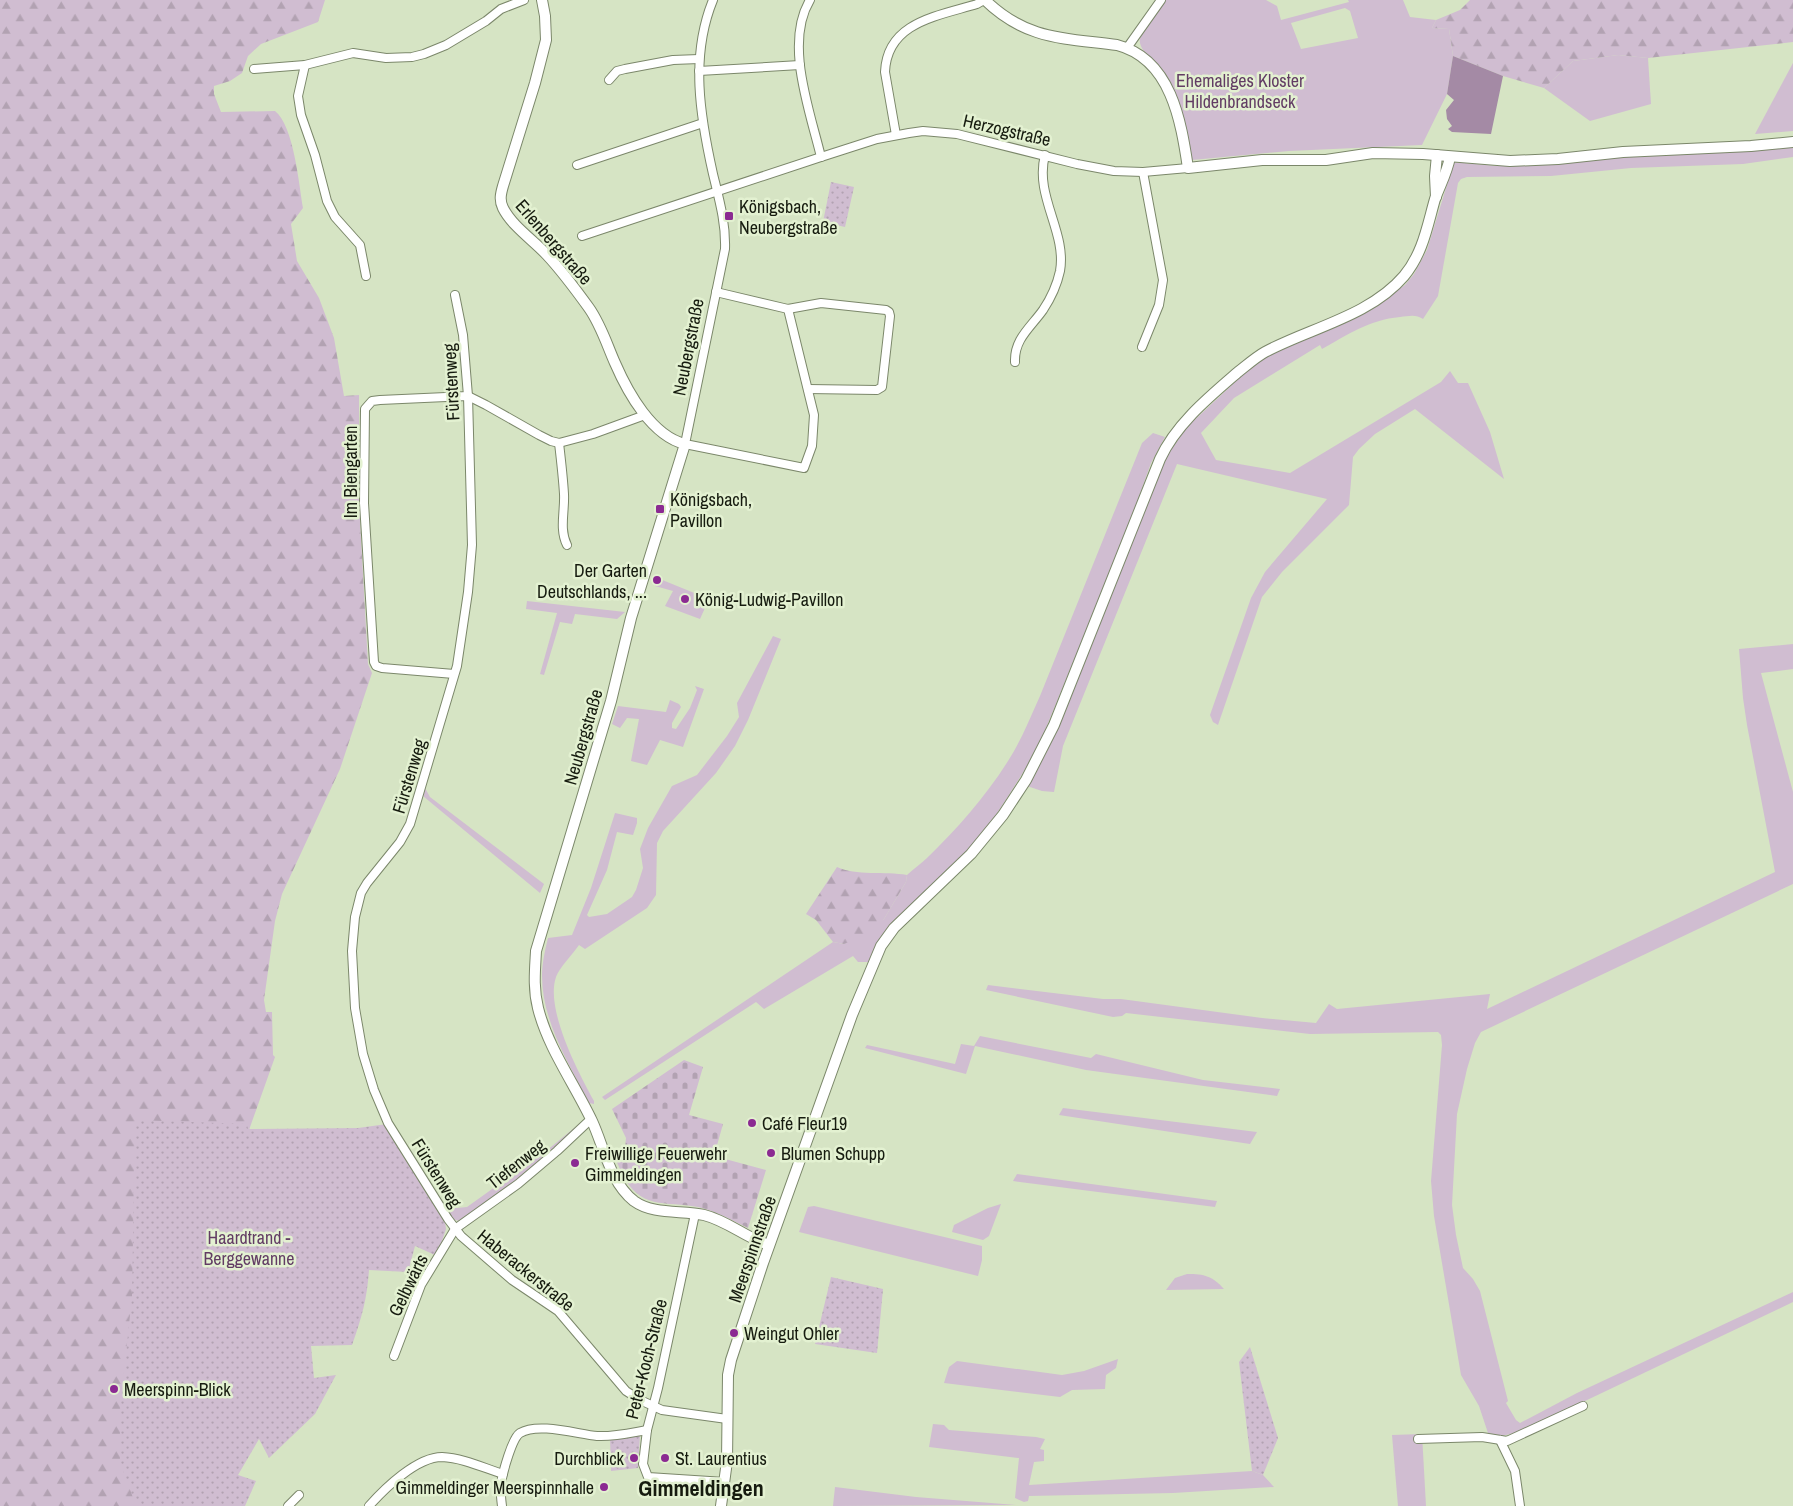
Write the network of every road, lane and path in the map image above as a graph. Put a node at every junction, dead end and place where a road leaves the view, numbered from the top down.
1 (521, 0) edge
2 (542, 0) edge
3 (713, 0) edge
4 (810, 0) edge
5 (984, 0) edge
6 (1161, 0) edge
7 (1127, 48) junction
8 (699, 59) junction
9 (305, 65) junction
10 (800, 65) junction
11 (254, 69) dead end
12 (699, 71) junction
13 (609, 80) dead end
14 (703, 123) junction
15 (896, 135) junction
16 (1793, 142) edge
17 (1045, 155) junction
18 (1438, 155) junction
19 (821, 157) junction
20 (1450, 157) junction
21 (577, 165) dead end
22 (1188, 168) junction
23 (1144, 172) junction
24 (717, 191) junction
25 (1436, 198) junction
26 (582, 236) dead end
27 (366, 276) dead end
28 (716, 292) junction
29 (455, 295) dead end
30 (788, 309) junction
31 (1142, 347) dead end
32 (1015, 362) dead end
33 (808, 389) junction
34 (468, 396) junction
35 (645, 415) junction
36 (559, 443) junction
37 (685, 444) junction
38 (567, 545) dead end
39 (454, 674) junction
40 (591, 1119) junction
41 (695, 1214) junction
42 (455, 1229) junction
43 (770, 1245) junction
44 (394, 1356) dead end
45 (1583, 1406) dead end
46 (653, 1407) junction
47 (727, 1419) junction
48 (647, 1430) junction
49 (1418, 1439) dead end
50 (1500, 1440) junction
51 (503, 1474) junction
52 (724, 1482) junction
53 (299, 1495) dead end
54 (288, 1506) edge
55 (369, 1506) edge
56 (502, 1506) edge
57 (721, 1506) edge
58 (1520, 1506) edge

1 - 9 street
2 - 35 street, Erlenbergstraße
3 - 8 street, Neubergstraße
4 - 10 street
5 - 7 street
5 - 15 street
6 - 7 street
7 - 22 street
8 - 12 street, Neubergstraße
8 - 13 street
9 - 11 street
9 - 27 street
10 - 12 street
10 - 19 street
12 - 14 street, Neubergstraße
14 - 21 street
14 - 24 street, Neubergstraße
15 - 17 street, Herzogstraße
15 - 19 street, Herzogstraße
16 - 20 street, Herzogstraße
17 - 23 street, Herzogstraße
17 - 32 street
18 - 20 street, Herzogstraße
18 - 22 street, Herzogstraße
18 - 25 street
19 - 24 street, Herzogstraße
20 - 25 street
22 - 23 street, Herzogstraße
23 - 31 street
24 - 26 street, Herzogstraße
24 - 28 street, Neubergstraße
25 - 43 street, Meerspinnstraße
28 - 30 street
28 - 37 street, Neubergstraße
29 - 34 street, Fürstenweg
30 - 33 street
30 - 33 street
33 - 37 street
34 - 36 street, Im Biengarten
34 - 39 street, Fürstenweg
34 - 39 street, Im Biengarten
35 - 36 street
35 - 37 street, Erlenbergstraße
36 - 38 street
37 - 40 street, Neubergstraße
39 - 42 street, Fürstenweg
40 - 41 street, Neubergstraße
40 - 42 street, Tiefenweg
41 - 43 street, Neubergstraße
41 - 46 street, Peter-Koch-Straße
42 - 44 street, Gelbwärts
42 - 46 street, Haberackerstraße
43 - 47 street, Meerspinnstraße
45 - 50 street
46 - 47 street, Haberackerstraße
46 - 48 street, Peter-Koch-Straße
47 - 52 street, Meerspinnstraße
48 - 51 street, Peter-Koch-Straße
48 - 52 street
49 - 50 street
50 - 58 street
51 - 55 street
51 - 56 street, Peter-Koch-Straße
52 - 57 street, Meerspinnstraße
53 - 54 street

